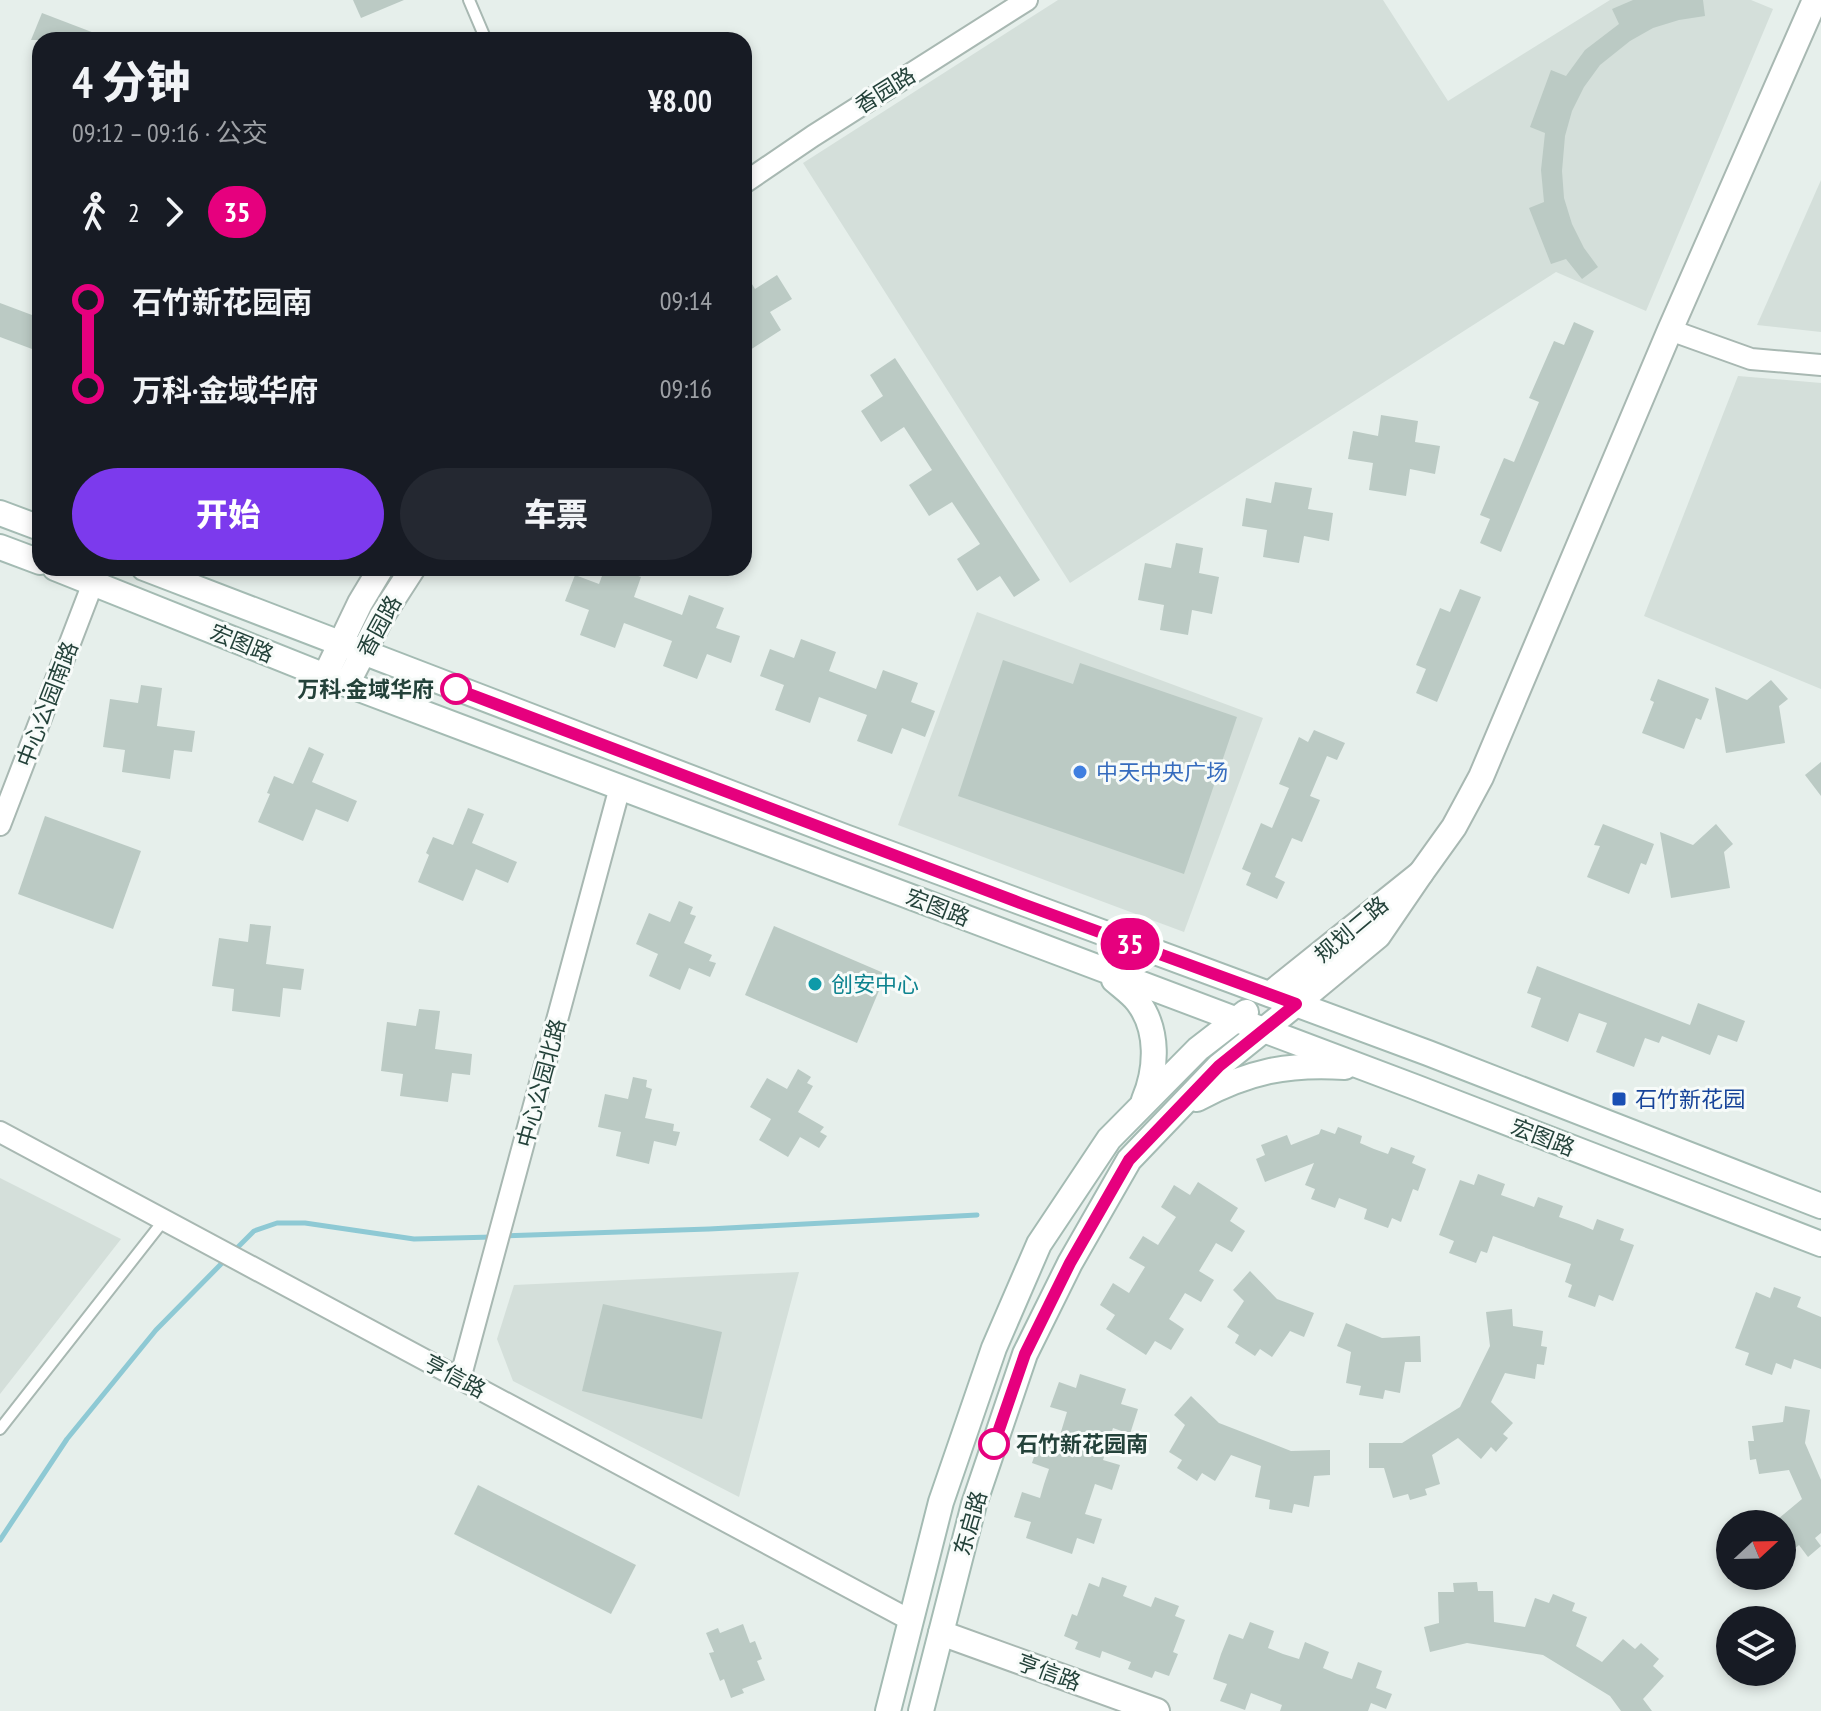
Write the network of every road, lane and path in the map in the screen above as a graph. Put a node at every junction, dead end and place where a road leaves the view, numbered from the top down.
1 (469, 0) edge
2 (1027, 0) edge
3 (1815, 0) edge
4 (483, 32) edge
5 (752, 178) edge
6 (1670, 330) junction
7 (1821, 365) edge
8 (0, 513) edge
9 (32, 525) edge
10 (0, 547) edge
11 (32, 559) edge
12 (75, 576) edge
13 (165, 576) edge
14 (378, 576) edge
15 (408, 576) edge
16 (93, 583) junction
17 (352, 648) junction
18 (336, 680) junction
19 (620, 787) junction
20 (0, 825) edge
21 (1421, 873) junction
22 (1104, 971) junction
23 (1270, 994) junction
24 (1296, 1004) junction
25 (1236, 1019) junction
26 (1263, 1030) junction
27 (1366, 1068) junction
28 (1142, 1106) junction
29 (1177, 1110) junction
30 (0, 1132) edge
31 (1821, 1206) edge
32 (164, 1220) junction
33 (1821, 1244) edge
34 (460, 1379) junction
35 (0, 1429) edge
36 (910, 1620) junction
37 (941, 1633) junction
38 (888, 1711) edge
39 (921, 1711) edge
40 (1157, 1711) edge

1 - 4 lane
2 - 5 street, 香园路
3 - 6 main road
6 - 7 street
6 - 21 main road
8 - 9 main road
10 - 11 main road
12 - 16 main road, 宏图路
13 - 17 main road, 宏图路
14 - 17 main road, 香园路
15 - 17 main road, 香园路
16 - 18 main road, 宏图路
16 - 20 street, 中心公园南路
17 - 18 main road, 香园路
17 - 23 main road, 宏图路
18 - 19 main road, 宏图路
19 - 22 main road, 宏图路
19 - 34 street, 中心公园北路
21 - 23 main road, 规划二路
21 - 24 main road, 规划二路
22 - 25 main road, 宏图路
22 - 28 main road
23 - 24 main road, 宏图路
23 - 25 main road, 规划二路
24 - 26 main road, 东启路
24 - 31 main road, 宏图路
25 - 26 main road, 宏图路
25 - 28 main road, 规划二路
26 - 27 main road, 宏图路
26 - 29 main road, 东启路
27 - 29 main road
27 - 33 main road, 宏图路
28 - 36 main road, 东启路
29 - 37 main road, 东启路
30 - 32 street, 亨信路
32 - 34 street, 亨信路
32 - 35 lane
34 - 36 street, 亨信路
36 - 38 main road, 东启路
37 - 39 main road, 东启路
37 - 40 main road, 亨信路

